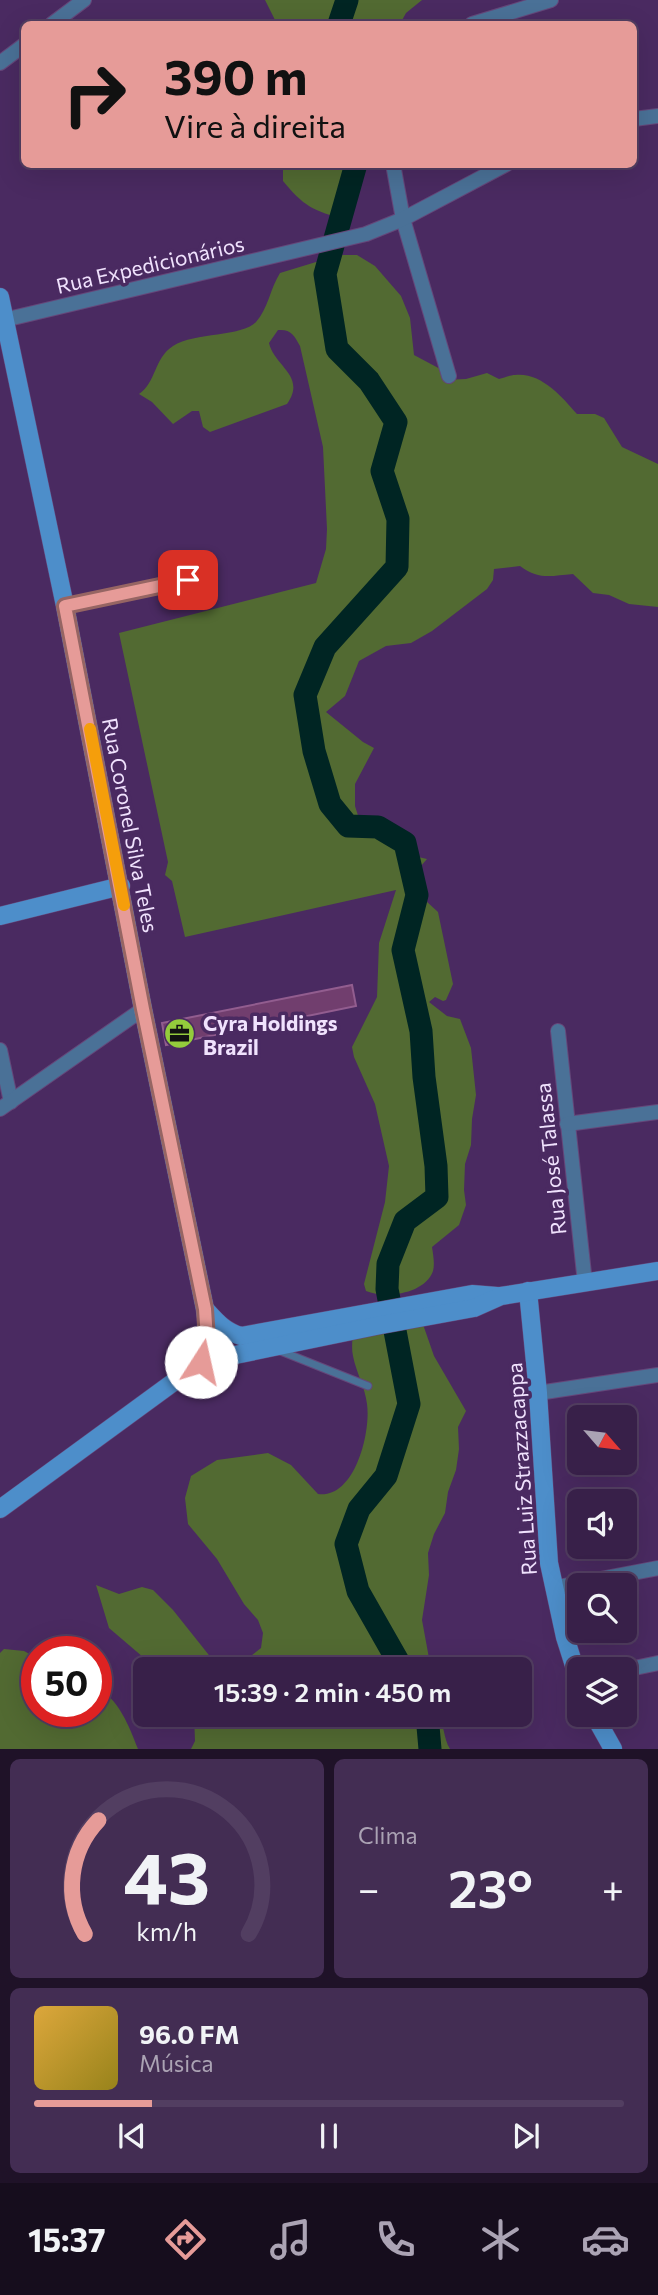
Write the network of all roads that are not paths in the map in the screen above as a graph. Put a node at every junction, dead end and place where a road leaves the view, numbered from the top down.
1 (84, 0) edge
2 (551, 0) edge
3 (56, 21) edge
4 (482, 21) edge
5 (21, 47) edge
6 (0, 63) edge
7 (658, 116) edge
8 (637, 119) edge
9 (394, 168) edge
10 (499, 168) edge
11 (403, 219) junction
12 (0, 297) edge
13 (3, 320) edge
14 (449, 376) dead end
15 (188, 580) dead end
16 (65, 606) junction
17 (121, 886) junction
18 (0, 916) edge
19 (143, 1009) junction
20 (558, 1031) dead end
21 (0, 1050) edge
22 (5, 1105) edge
23 (658, 1112) edge
24 (567, 1124) junction
25 (658, 1271) edge
26 (585, 1283) junction
27 (528, 1292) junction
28 (205, 1309) junction
29 (379, 1317) junction
30 (271, 1348) junction
31 (201, 1362) junction
32 (658, 1375) edge
33 (368, 1386) dead end
34 (538, 1393) junction
35 (0, 1508) edge
36 (658, 1568) edge
37 (553, 1588) junction
38 (573, 1657) edge
39 (658, 1663) edge
40 (637, 1667) edge
41 (601, 1727) edge
42 (613, 1749) edge

1 - 3 street
2 - 4 street
5 - 6 street
7 - 8 street
9 - 11 street
10 - 11 street, Rua Expedicionários
11 - 13 street, Rua Expedicionários
11 - 14 street
12 - 13 main road, Rua Coronel Silva Teles
13 - 16 main road, Rua Coronel Silva Teles
15 - 16 street
16 - 17 main road, Rua Coronel Silva Teles
17 - 18 main road
17 - 19 main road, Rua Coronel Silva Teles
19 - 22 street
19 - 28 main road, Rua Coronel Silva Teles
20 - 24 street, Rua José Talassa
21 - 22 street
23 - 24 street
24 - 26 street, Rua José Talassa
25 - 26 main road
26 - 27 main road
27 - 29 main road
27 - 34 main road, Rua Luiz Strazzacappa
28 - 29 main road
28 - 31 main road, Rua Coronel Silva Teles
29 - 30 main road
30 - 31 main road
30 - 33 lane
31 - 35 main road
32 - 34 street
34 - 37 main road, Rua Luiz Strazzacappa
36 - 37 street
37 - 38 main road, Rua Luiz Strazzacappa
39 - 40 street
41 - 42 main road

